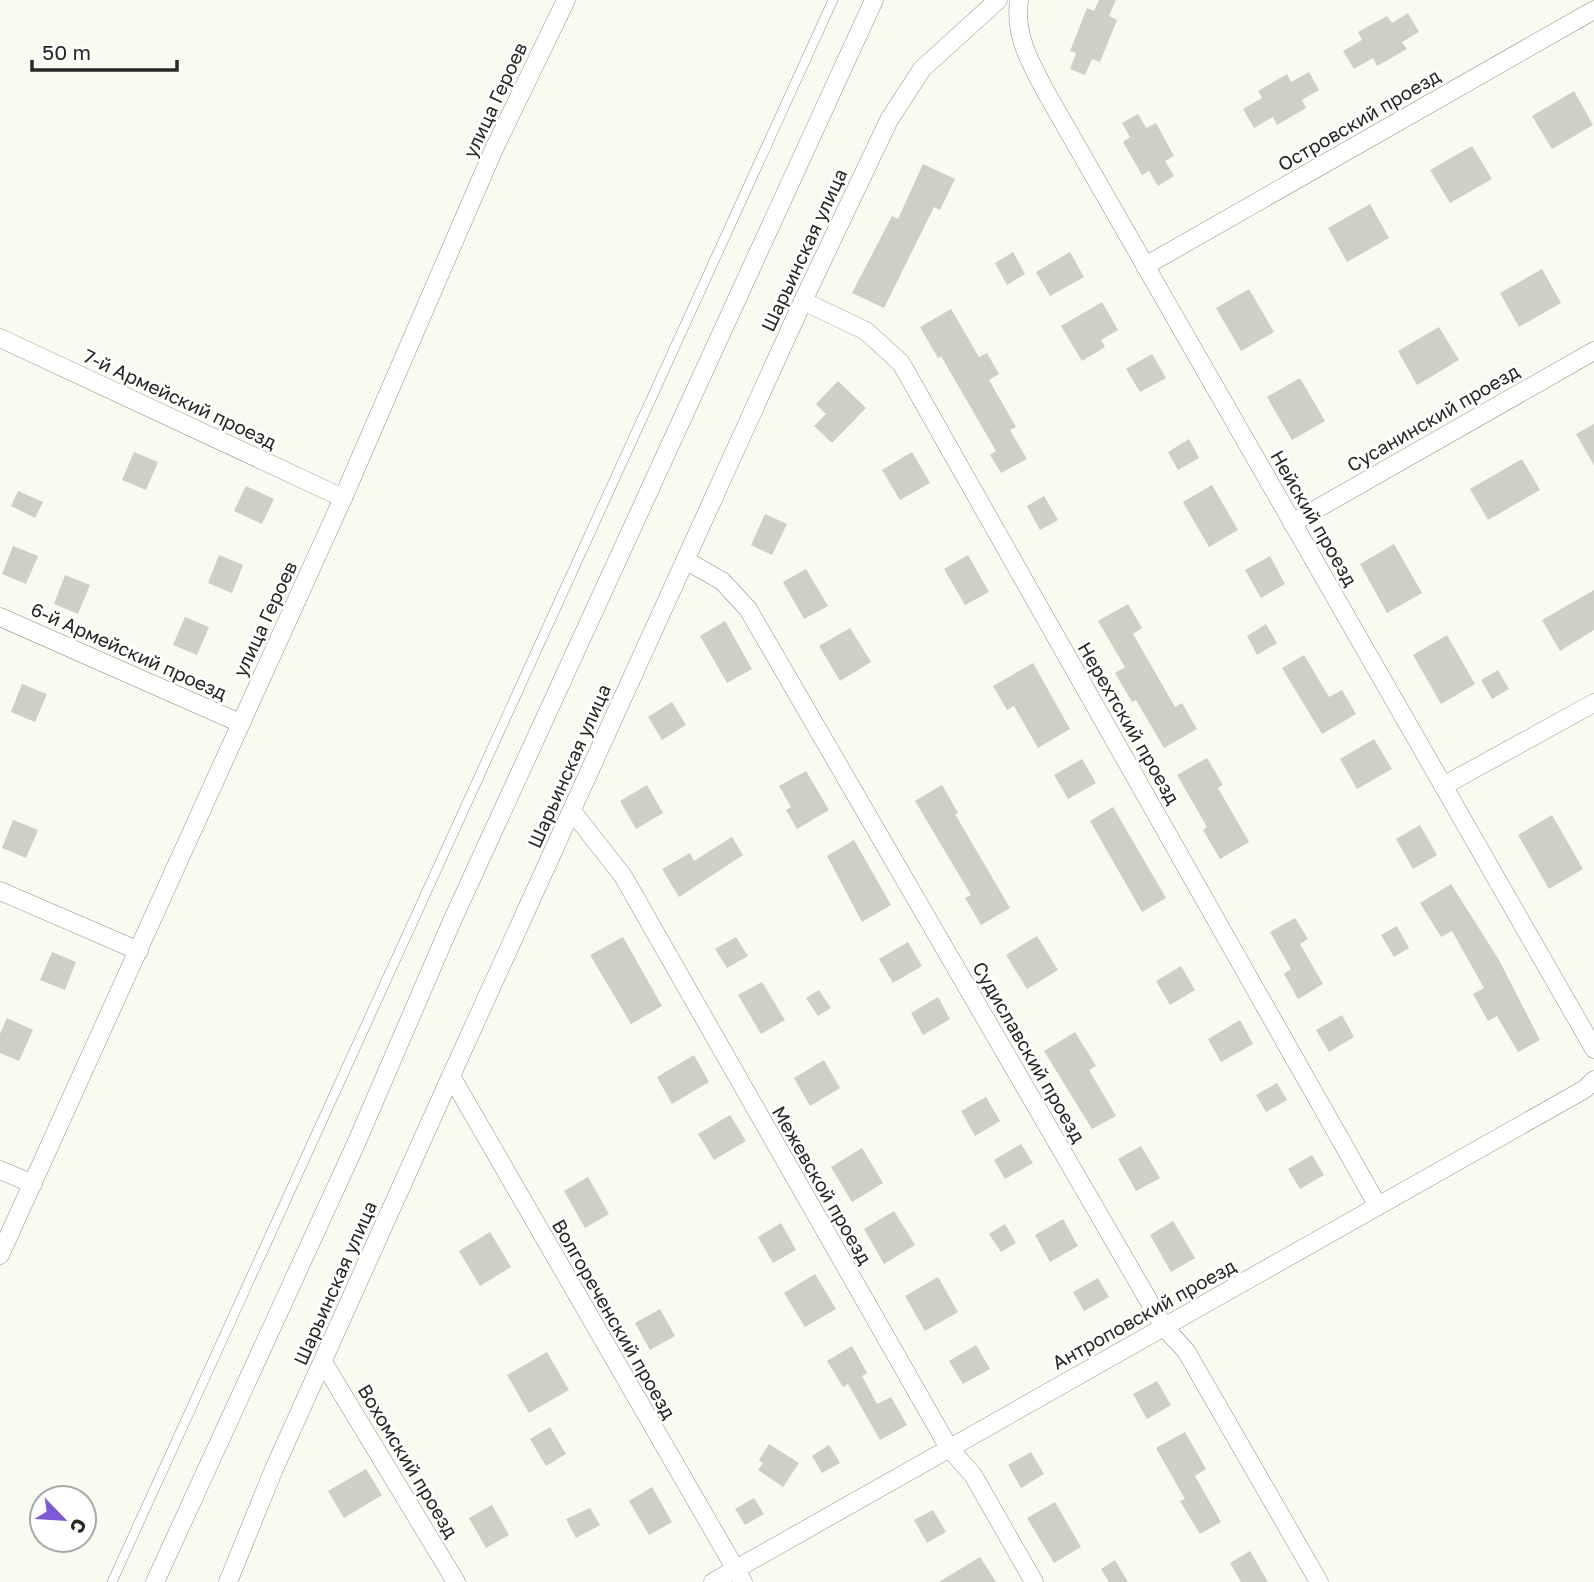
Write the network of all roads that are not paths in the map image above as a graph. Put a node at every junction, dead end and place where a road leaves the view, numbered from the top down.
1 (566, 0) edge
2 (832, 0) edge
3 (874, 0) edge
4 (998, 0) edge
5 (1019, 0) edge
6 (1594, 9) edge
7 (1145, 266) junction
8 (803, 301) junction
9 (0, 338) edge
10 (1594, 351) edge
11 (343, 498) junction
12 (1292, 523) junction
13 (685, 560) junction
14 (0, 617) edge
15 (1594, 703) edge
16 (240, 723) junction
17 (1443, 786) junction
18 (572, 811) junction
19 (0, 891) edge
20 (139, 951) junction
21 (1594, 1049) edge
22 (451, 1076) junction
23 (1594, 1080) edge
24 (0, 1170) edge
25 (33, 1184) junction
26 (1378, 1206) junction
27 (0, 1255) edge
28 (1164, 1327) junction
29 (323, 1362) junction
30 (949, 1448) junction
31 (738, 1576) edge
32 (112, 1582) edge
33 (155, 1582) edge
34 (228, 1582) edge
35 (456, 1582) edge
36 (712, 1582) edge
37 (1034, 1582) edge
38 (1319, 1582) edge

1 - 11 street, улица Героев
2 - 32 lane
3 - 33 street, Шарьинская улица
4 - 8 street, Шарьинская улица
5 - 7 street, Нейский проезд
6 - 7 street, Островский проезд
7 - 12 street, Нейский проезд
8 - 13 street, Шарьинская улица
8 - 26 street, Нерехтский проезд
9 - 11 street, 7-й Армейский проезд
10 - 12 street, Сусанинский проезд
11 - 16 street, улица Героев
12 - 17 street, Нейский проезд
13 - 18 street, Шарьинская улица
13 - 28 street, Судиславский проезд
14 - 16 street, 6-й Армейский проезд
15 - 17 street
16 - 20 street, улица Героев
17 - 21 street, Нейский проезд
18 - 22 street, Шарьинская улица
18 - 30 street, Межевской проезд
19 - 20 street
20 - 25 street, улица Героев
22 - 29 street, Шарьинская улица
22 - 31 street, Волгореченский проезд
23 - 26 street, Антроповский проезд
24 - 25 street
25 - 27 street, улица Героев
26 - 28 street, Антроповский проезд
28 - 30 street, Антроповский проезд
28 - 38 street, Судиславский проезд
29 - 34 street, Шарьинская улица
29 - 35 street, Вохомский проезд
30 - 31 street, Антроповский проезд
30 - 37 street, Межевской проезд
31 - 36 street, Антроповский проезд

